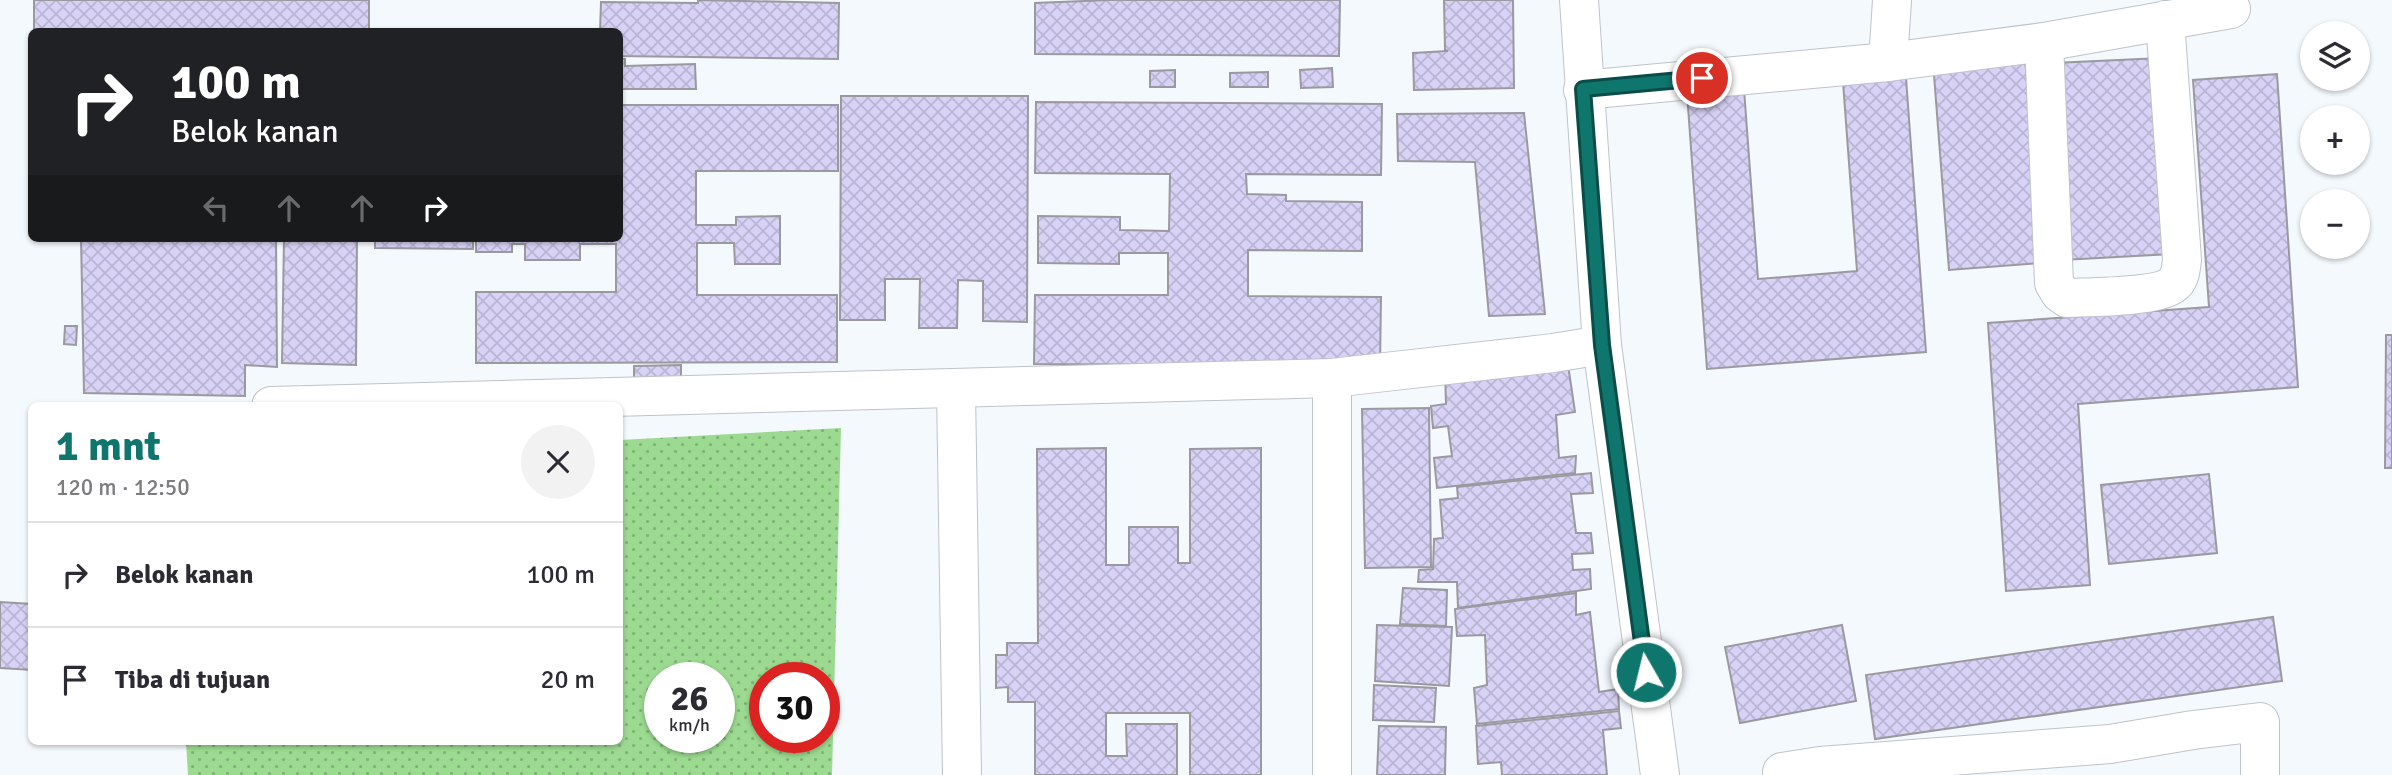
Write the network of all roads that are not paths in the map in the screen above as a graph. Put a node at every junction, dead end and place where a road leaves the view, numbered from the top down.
1 (1579, 0) edge
2 (1892, 0) edge
3 (2231, 9) dead end
4 (2165, 20) junction
5 (2044, 42) junction
6 (1888, 62) junction
7 (1583, 89) junction
8 (1602, 345) junction
9 (1332, 379) junction
10 (956, 389) junction
11 (432, 402) edge
12 (962, 775) edge
13 (1332, 775) edge
14 (1660, 775) edge
15 (1783, 775) edge
16 (2260, 775) edge

1 - 7 street
2 - 6 street
3 - 4 street
4 - 5 street
4 - 5 street
5 - 6 street
6 - 7 street
7 - 8 street
8 - 9 street
8 - 14 street
9 - 10 street
9 - 13 street
10 - 11 street
10 - 12 street
15 - 16 street

